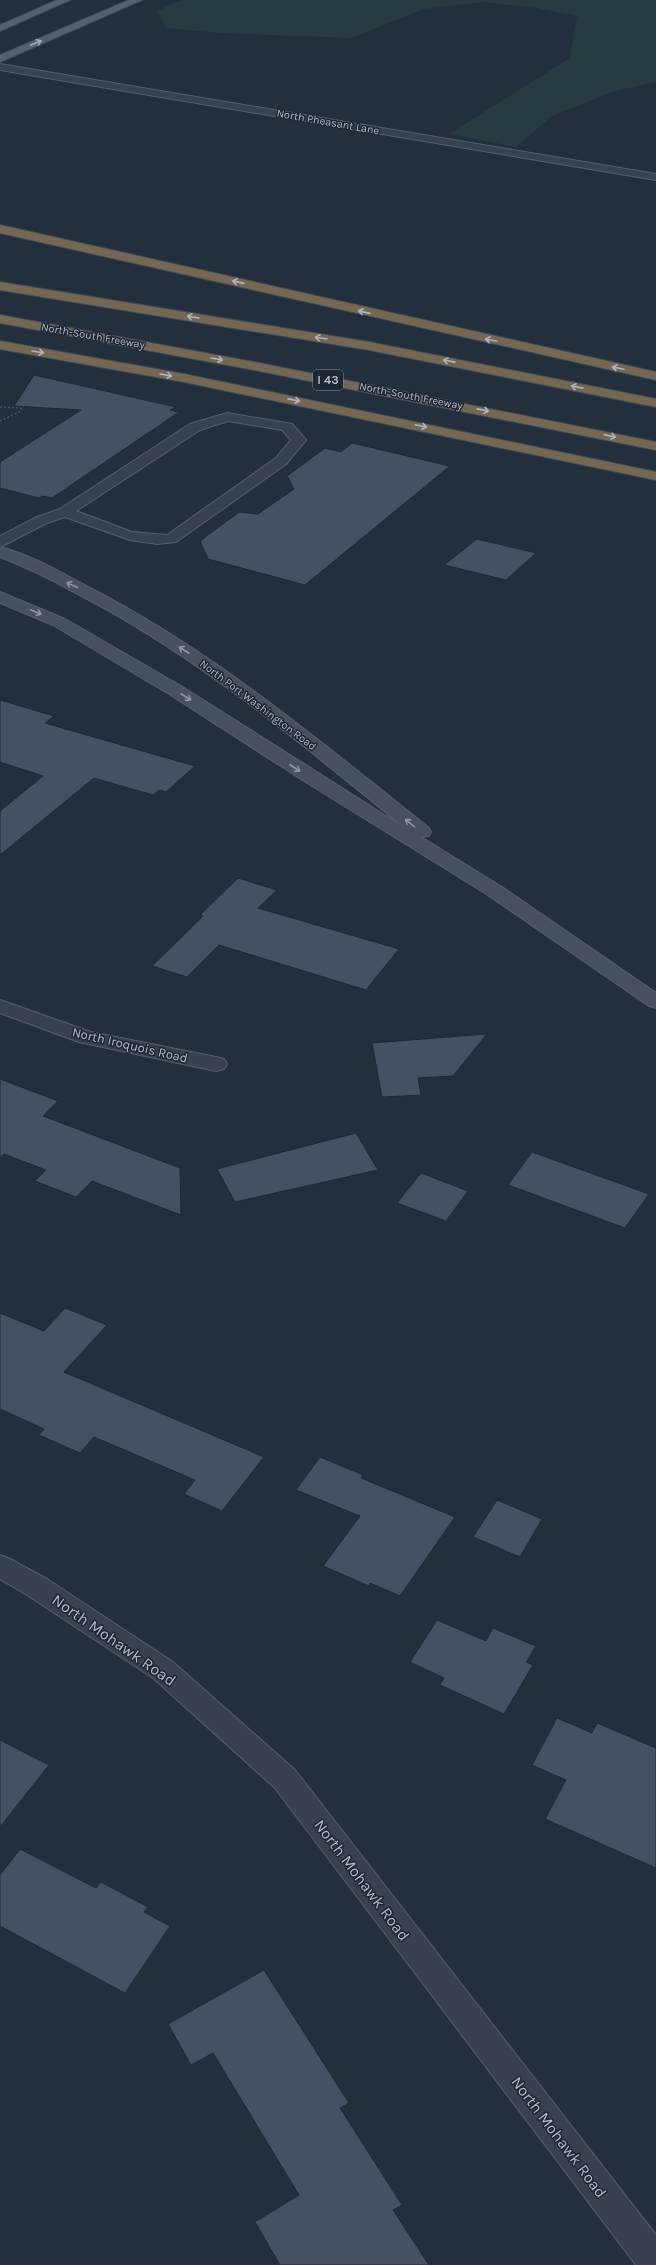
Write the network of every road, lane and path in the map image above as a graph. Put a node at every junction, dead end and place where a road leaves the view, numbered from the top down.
1 (65, 0) edge
2 (137, 0) edge
3 (0, 28) edge
4 (0, 58) edge
5 (0, 67) edge
6 (656, 177) edge
7 (0, 229) edge
8 (0, 286) edge
9 (0, 320) edge
10 (0, 345) edge
11 (656, 376) edge
12 (656, 403) edge
13 (24, 405) dead end
14 (0, 407) edge
15 (21, 408) junction
16 (0, 416) edge
17 (5, 419) junction
18 (0, 421) edge
19 (656, 446) edge
20 (656, 476) edge
21 (66, 512) junction
22 (0, 542) edge
23 (0, 552) edge
24 (0, 597) edge
25 (495, 891) junction
26 (656, 1002) edge
27 (0, 1006) edge
28 (216, 1064) dead end
29 (0, 1566) edge
30 (656, 2263) edge

1 - 3 main road
4 -> 2 main road
5 - 6 street, North Pheasant Lane
11 -> 7 highway
12 -> 8 highway
9 -> 19 highway, North-South Freeway / I 43
10 -> 20 highway
13 - 15 path
14 - 15 path
15 - 17 path
16 - 17 path
17 - 18 path
21 - 21 street
21 - 22 street
25 -> 23 main road, North Port Washington Road
24 -> 25 main road, North Port Washington Road
25 - 26 main road, North Port Washington Road
27 - 28 street, North Iroquois Road
29 - 30 street, North Mohawk Road

